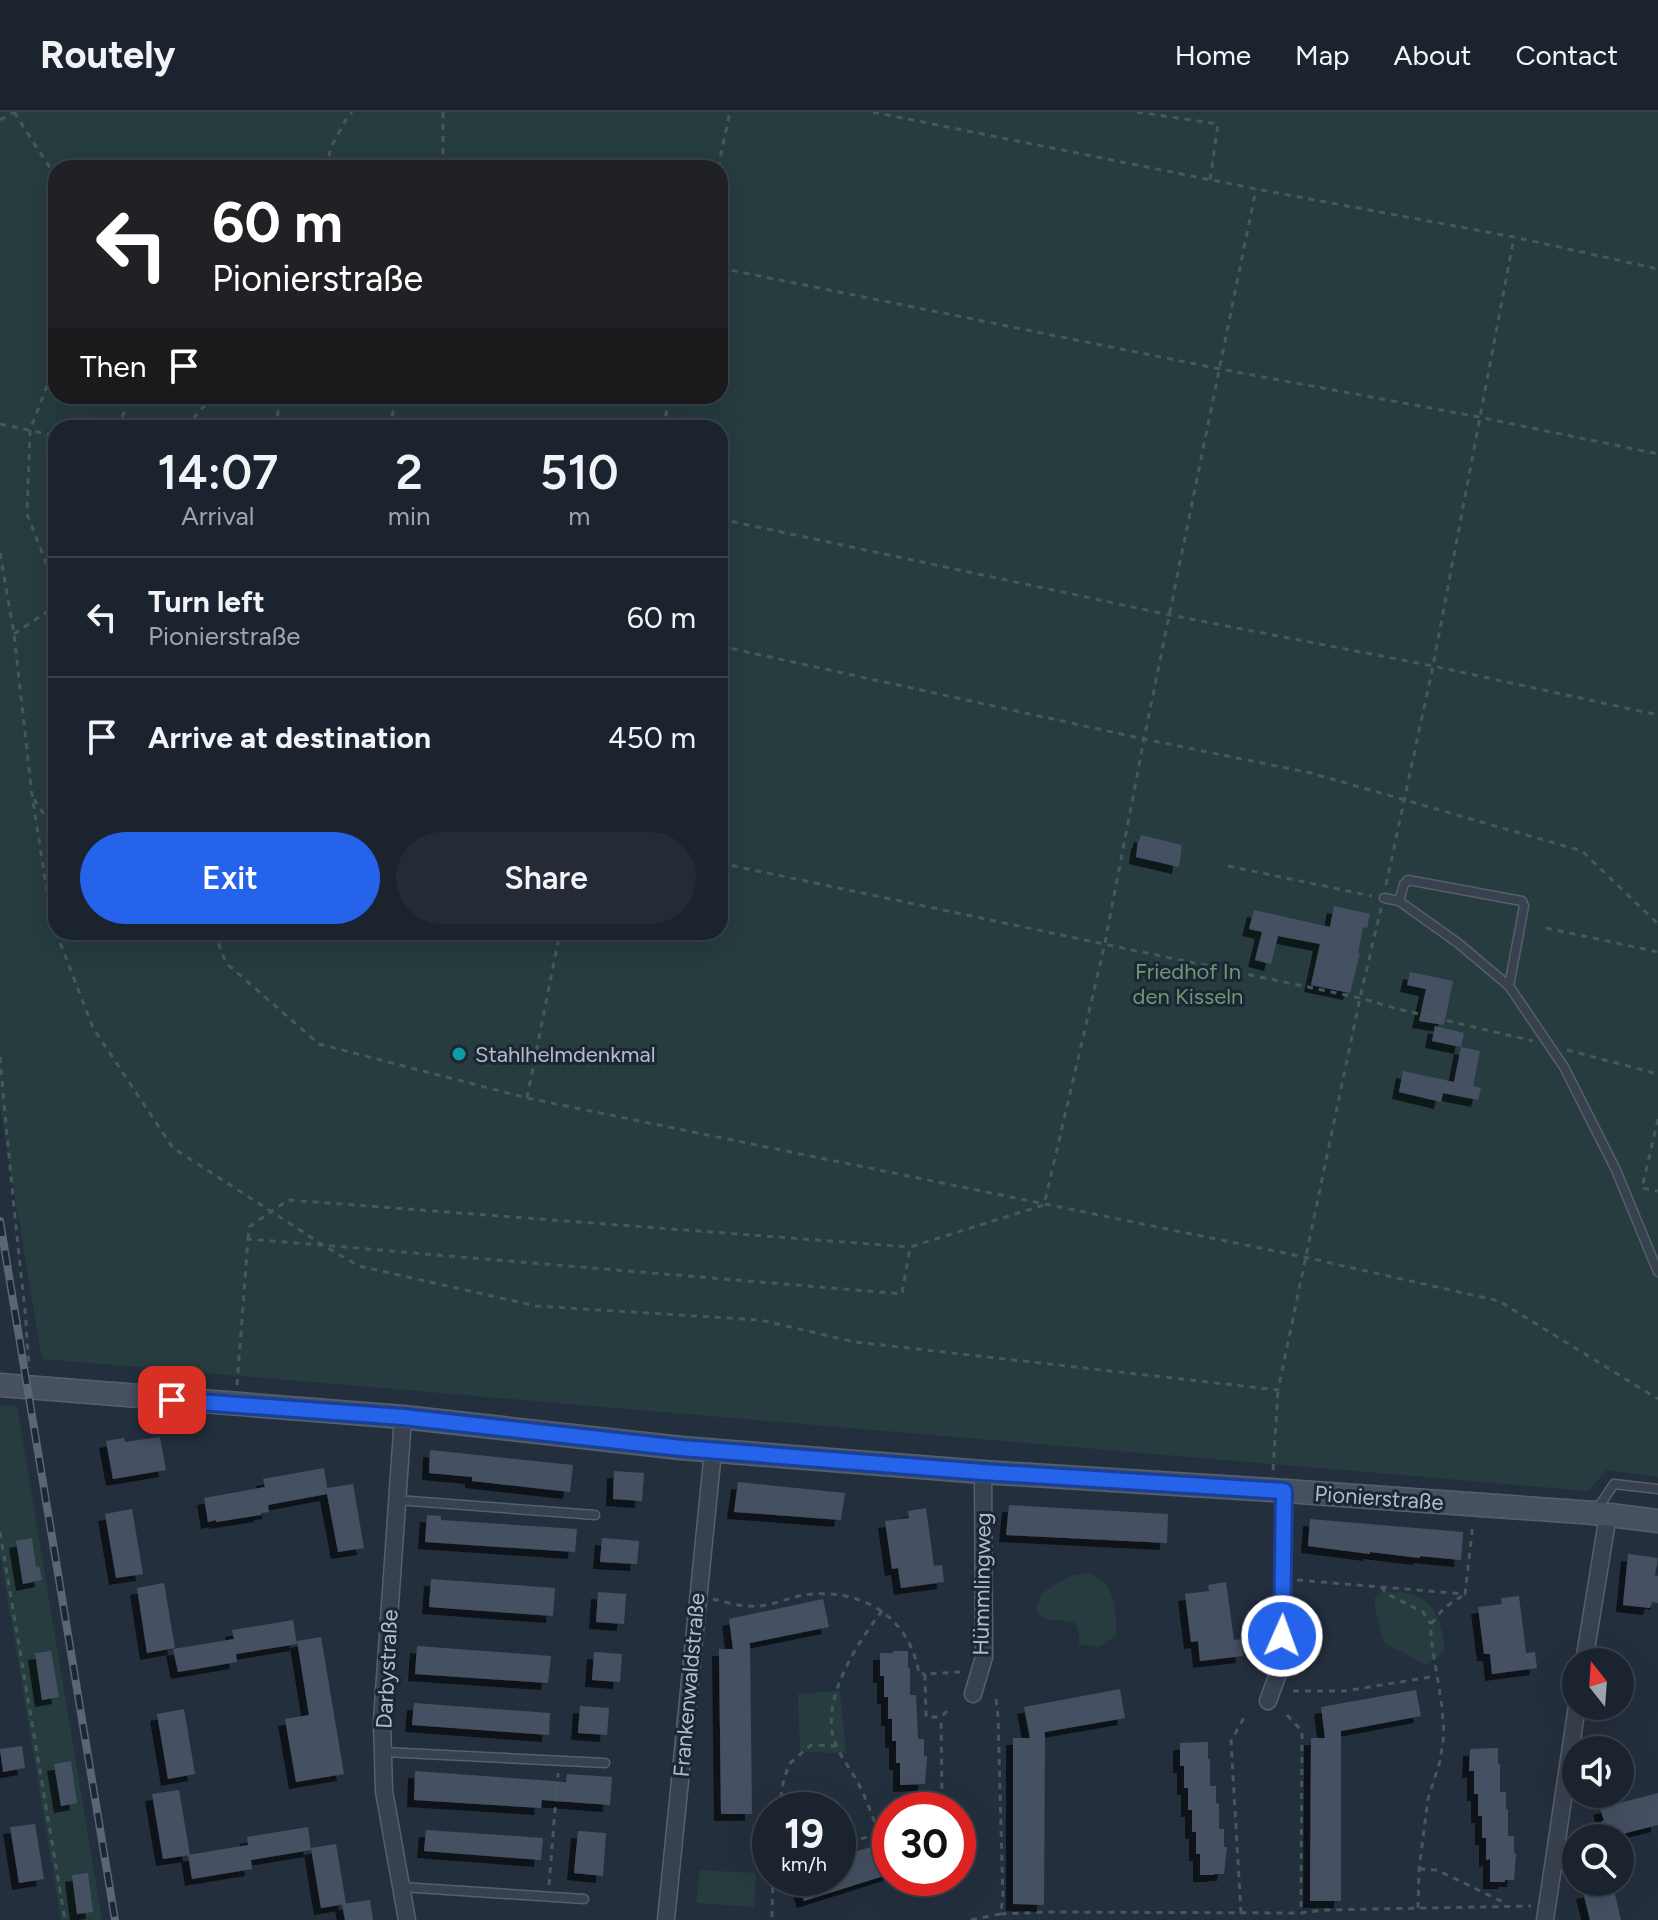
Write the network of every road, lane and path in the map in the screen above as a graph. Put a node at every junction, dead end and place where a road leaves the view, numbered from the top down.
1 (14, 112) edge
2 (352, 112) edge
3 (443, 112) edge
4 (730, 112) edge
5 (873, 112) edge
6 (1137, 112) edge
7 (0, 120) edge
8 (328, 160) edge
9 (443, 160) edge
10 (720, 160) edge
11 (48, 165) edge
12 (1210, 180) junction
13 (1256, 189) junction
14 (1514, 237) junction
15 (1658, 269) edge
16 (728, 270) edge
17 (1220, 369) junction
18 (48, 384) edge
19 (210, 404) edge
20 (204, 406) joint
21 (1479, 417) junction
22 (193, 420) edge
23 (0, 424) edge
24 (30, 430) junction
25 (48, 434) edge
26 (1658, 454) edge
27 (728, 521) edge
28 (0, 553) edge
29 (48, 568) edge
30 (48, 611) edge
31 (1170, 615) junction
32 (14, 634) junction
33 (728, 648) edge
34 (1433, 666) junction
35 (1658, 715) edge
36 (1144, 739) junction
37 (32, 795) junction
38 (1404, 799) junction
39 (48, 820) edge
40 (728, 865) edge
41 (1228, 866) dead end
42 (48, 898) edge
43 (1384, 898) junction
44 (1399, 901) junction
45 (1658, 924) edge
46 (1546, 928) dead end
47 (59, 940) edge
48 (217, 940) edge
49 (558, 940) edge
50 (1105, 943) junction
51 (1658, 952) edge
52 (1509, 986) junction
53 (1360, 998) junction
54 (1550, 1045) junction
55 (0, 1057) edge
56 (1658, 1074) edge
57 (527, 1098) junction
58 (1658, 1119) edge
59 (1658, 1191) edge
60 (1044, 1205) junction
61 (271, 1212) junction
62 (248, 1239) junction
63 (323, 1245) junction
64 (910, 1247) junction
65 (1304, 1257) junction
66 (1658, 1272) edge
67 (0, 1385) edge
68 (33, 1389) junction
69 (1278, 1390) junction
70 (1658, 1399) edge
71 (235, 1405) junction
72 (403, 1417) junction
73 (713, 1451) junction
74 (983, 1472) junction
75 (1658, 1489) edge
76 (1278, 1491) junction
77 (397, 1500) junction
78 (1601, 1514) junction
79 (595, 1515) dead end
80 (1473, 1519) dead end
81 (1658, 1521) edge
82 (0, 1532) edge
83 (1295, 1580) dead end
84 (1381, 1587) junction
85 (1465, 1594) junction
86 (711, 1599) dead end
87 (884, 1609) junction
88 (1431, 1624) junction
89 (1586, 1648) edge
90 (960, 1672) dead end
91 (925, 1674) junction
92 (1438, 1676) junction
93 (1293, 1691) dead end
94 (973, 1694) dead end
95 (996, 1699) dead end
96 (1268, 1701) dead end
97 (947, 1711) dead end
98 (1246, 1714) dead end
99 (1287, 1715) dead end
100 (941, 1717) junction
101 (1575, 1720) edge
102 (837, 1746) junction
103 (384, 1752) junction
104 (559, 1761) junction
105 (605, 1763) dead end
106 (782, 1792) edge
107 (942, 1792) edge
108 (872, 1816) edge
109 (1419, 1869) junction
110 (402, 1887) junction
111 (773, 1896) edge
112 (548, 1897) junction
113 (584, 1899) dead end
114 (1510, 1906) junction
115 (1532, 1906) dead end
116 (1418, 1908) junction
117 (1241, 1913) junction
118 (1301, 1913) junction
119 (772, 1917) dead end
120 (1000, 1917) edge
121 (65, 1920) edge
122 (407, 1920) edge
123 (666, 1920) edge
124 (678, 1920) edge
125 (971, 1920) edge
126 (1545, 1920) edge

1 - 7 path
1 - 11 path
2 - 8 path
3 - 9 path
4 - 10 path
5 - 12 path
6 - 12 path
12 - 13 path
13 - 14 path
13 - 17 path
14 - 15 path
14 - 21 path
16 - 17 path
17 - 21 path
17 - 31 path
18 - 24 path
19 - 20 path
20 - 22 path
21 - 26 path
21 - 34 path
23 - 24 path
24 - 25 path
24 - 29 path
27 - 31 path
28 - 32 path
30 - 32 path
31 - 34 path
31 - 36 path
32 - 37 path
33 - 36 path
34 - 35 path
34 - 38 path
36 - 38 path
36 - 50 path
37 - 39 path
37 - 42 path
38 - 43 path
38 - 45 path
40 - 50 path
41 - 43 path
43 - 44 lane
43 - 53 path
44 - 52 lane
44 - 52 lane
46 - 51 path
47 - 61 path
48 - 57 path
49 - 57 path
50 - 53 path
50 - 60 path
52 - 54 lane
53 - 54 path
53 - 65 path
54 - 56 path
54 - 66 lane
55 - 68 path
57 - 60 path
58 - 59 path
60 - 64 path
60 - 65 path
61 - 62 path
61 - 63 path
61 - 64 path
62 - 63 path
62 - 71 path
63 - 64 path
63 - 69 path
65 - 69 path
65 - 70 path
67 - 68 street, Pionierstraße
68 - 71 street, Pionierstraße
69 - 76 path
71 - 72 street, Pionierstraße
72 - 73 street, Pionierstraße
72 - 77 street, Darbystraße
73 - 74 street, Pionierstraße
73 - 123 street, Frankenwaldstraße
74 - 76 street, Pionierstraße
74 - 94 street, Hümmlingweg
75 - 78 lane
76 - 78 street, Pionierstraße
76 - 96 street
77 - 79 lane
77 - 103 street, Darbystraße
78 - 81 street, Pionierstraße
78 - 89 street
80 - 85 path
82 - 121 path
83 - 84 path
84 - 85 path
84 - 88 path
85 - 88 path
86 - 87 path
87 - 91 path
87 - 102 path
88 - 92 path
90 - 91 path
91 - 100 path
92 - 93 path
92 - 109 path
95 - 120 path
97 - 100 path
98 - 117 path
99 - 118 path
100 - 107 path
101 - 126 street
102 - 106 path
102 - 108 path
103 - 104 lane
103 - 110 street, Darbystraße
104 - 105 lane
104 - 112 path
109 - 114 path
109 - 116 path
110 - 112 lane
110 - 122 street, Darbystraße
111 - 119 path
112 - 113 lane
114 - 115 path
114 - 116 path
116 - 118 path
117 - 118 path
117 - 120 path
120 - 125 path
123 - 124 street

